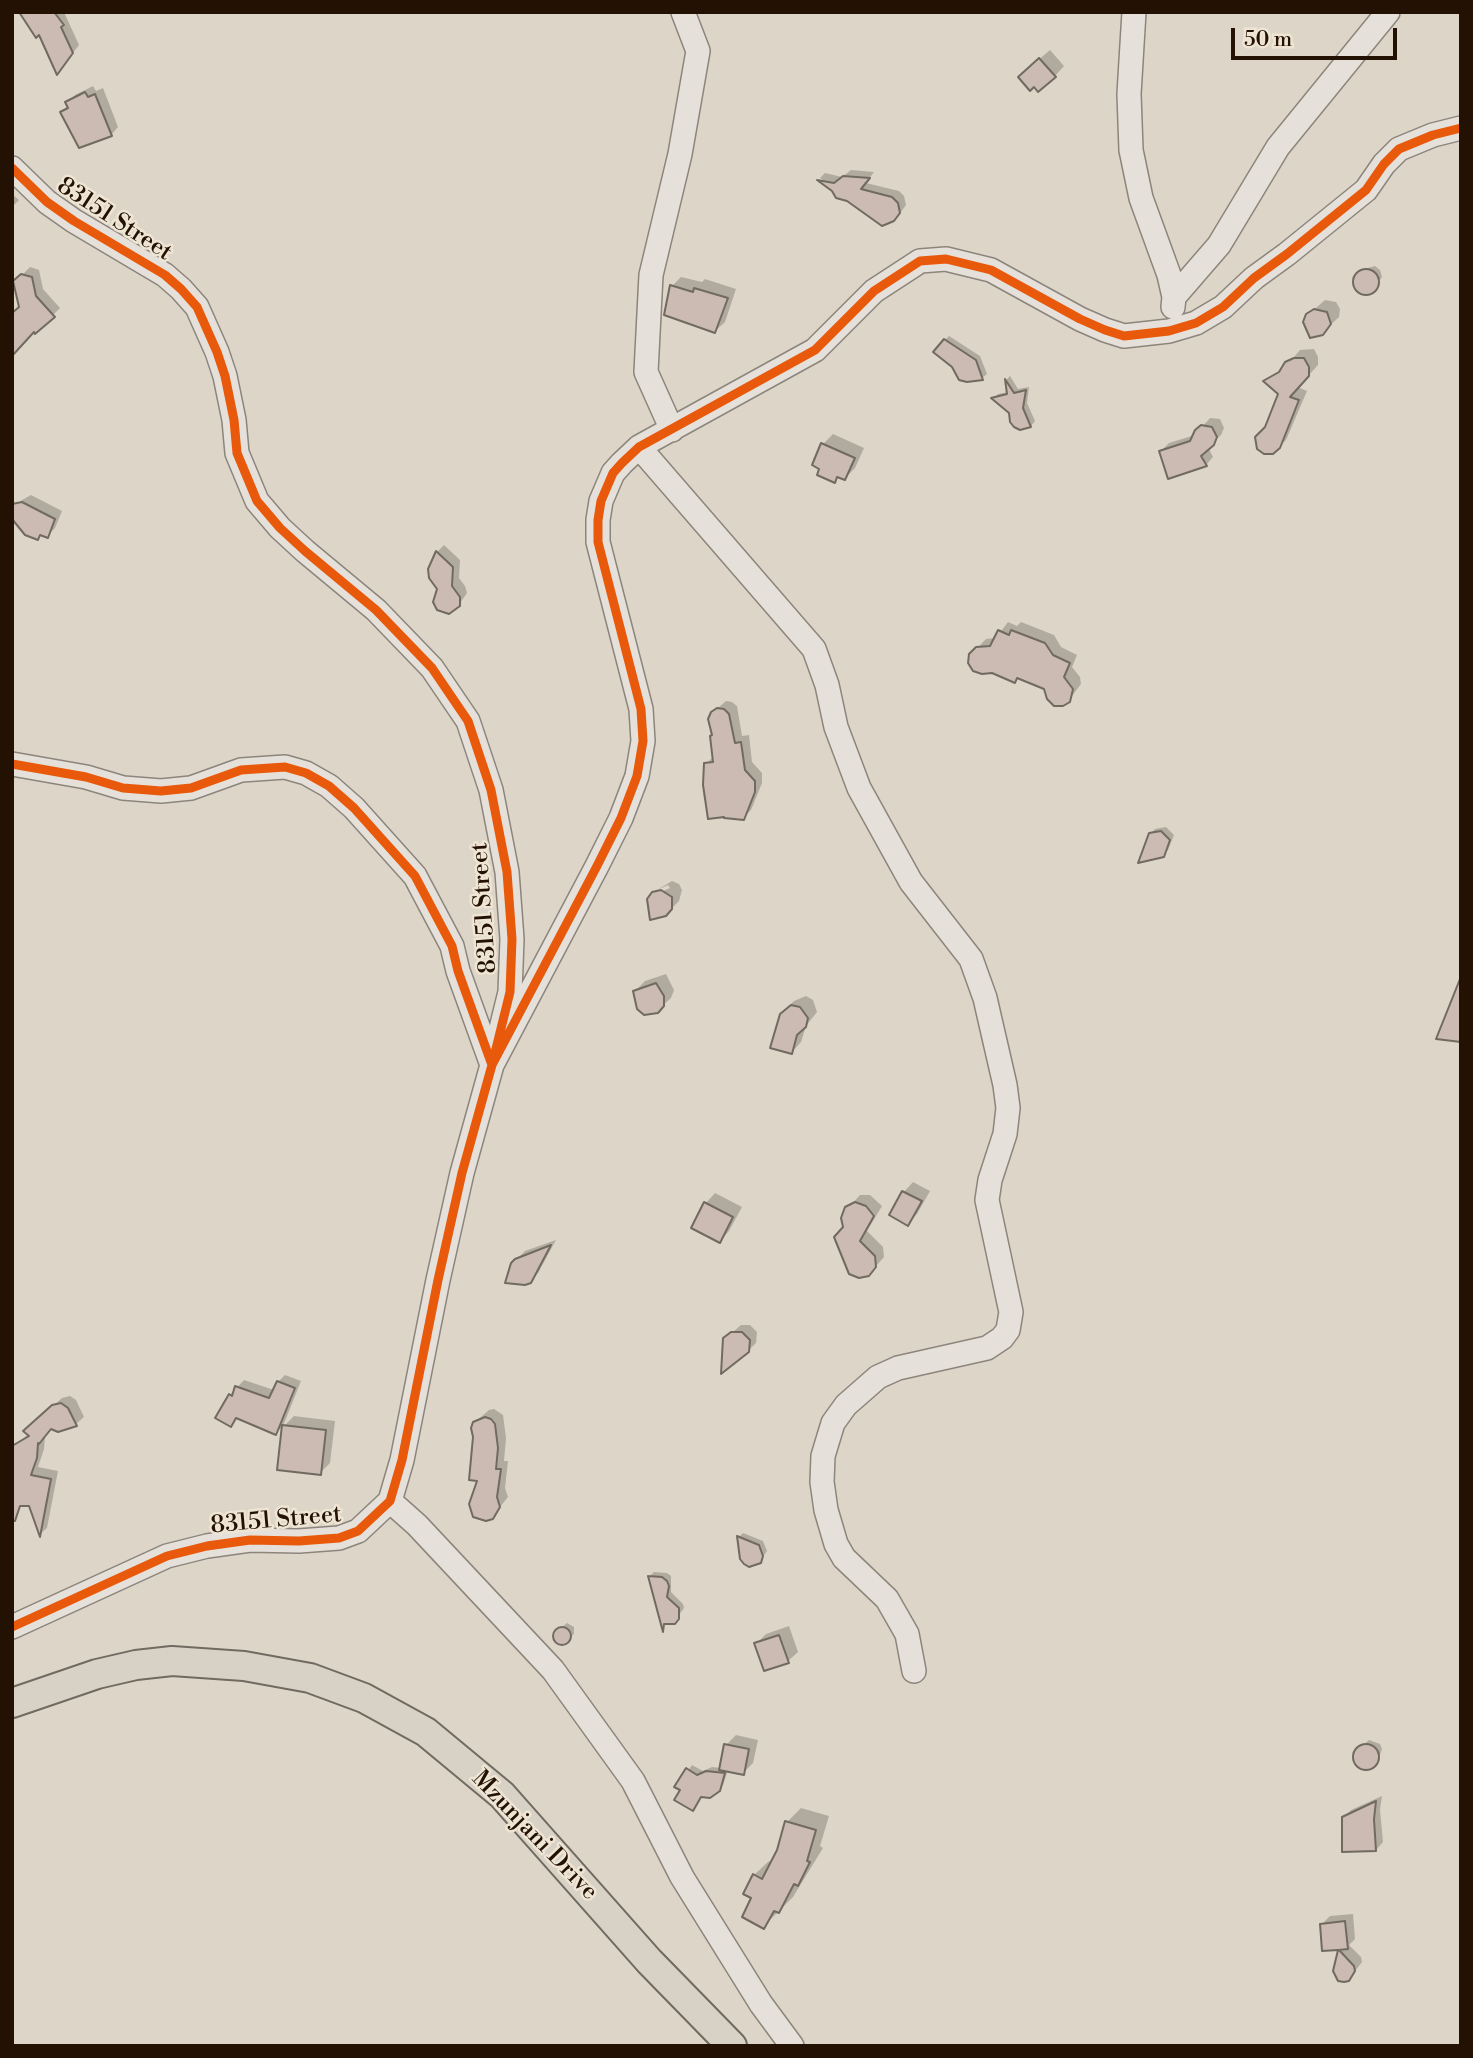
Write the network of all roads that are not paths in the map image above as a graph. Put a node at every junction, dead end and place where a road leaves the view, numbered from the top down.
1 (683, 12) edge
2 (1134, 12) edge
3 (1388, 12) edge
4 (1461, 128) edge
5 (12, 168) edge
6 (1174, 297) junction
7 (1169, 331) junction
8 (672, 430) junction
9 (639, 447) junction
10 (12, 764) edge
11 (492, 1065) junction
12 (390, 1502) junction
13 (12, 1627) edge
14 (914, 1671) dead end
15 (12, 1703) edge
16 (732, 2046) edge
17 (792, 2046) edge

1 - 8 street
2 - 6 street
3 - 6 street
4 - 7 street
5 - 11 street, 83151 Street
6 - 7 street
7 - 8 street
8 - 9 street
9 - 11 street
9 - 14 street
10 - 11 street
11 - 12 street, 83151 Street
12 - 13 street, 83151 Street
12 - 17 street
15 - 16 main road, Mzunjani Drive

